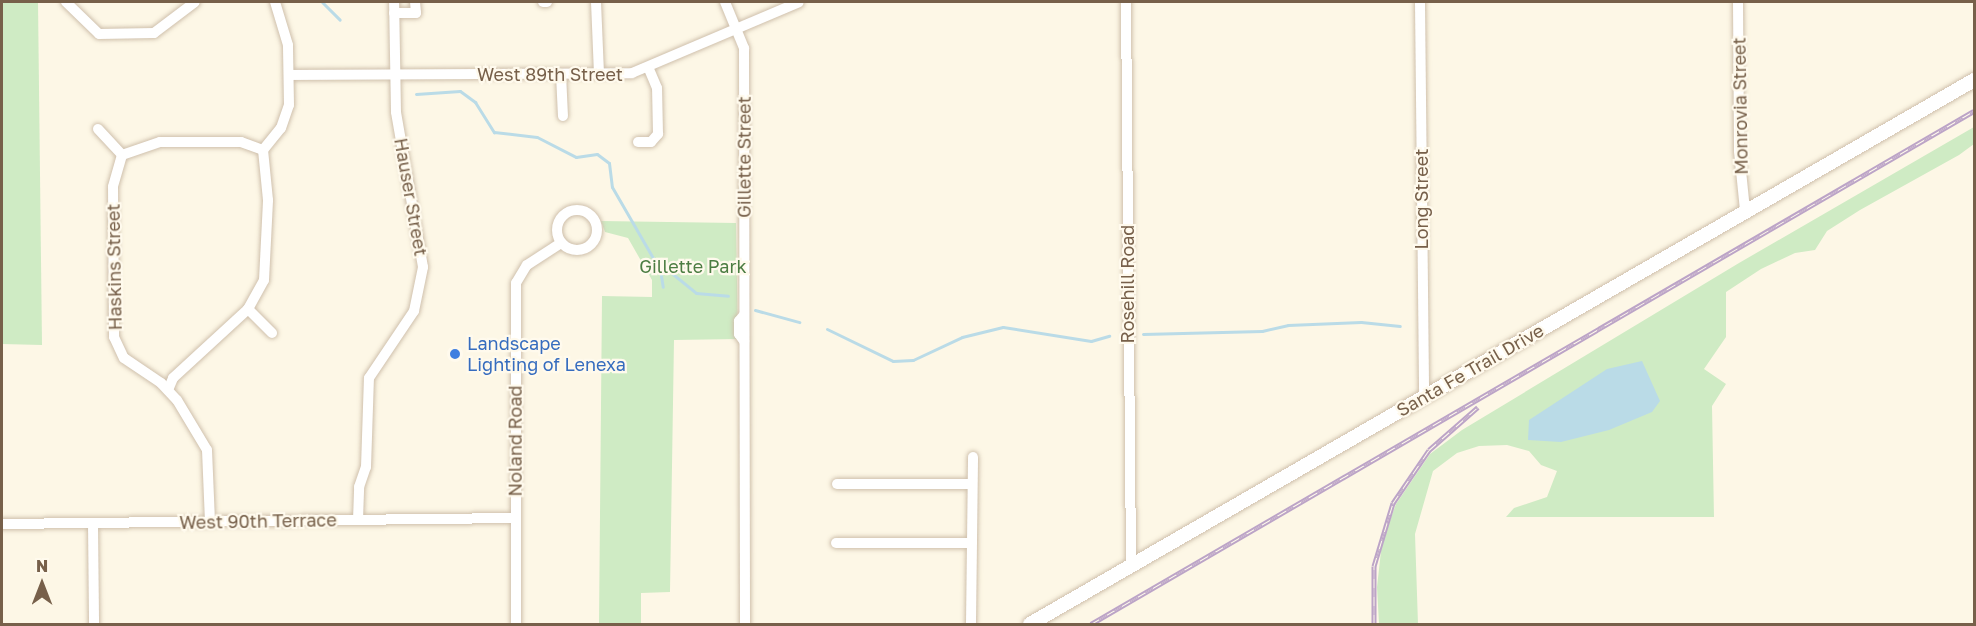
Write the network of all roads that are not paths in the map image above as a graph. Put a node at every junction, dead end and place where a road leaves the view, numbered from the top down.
1 (66, 2) edge
2 (195, 2) edge
3 (274, 2) edge
4 (415, 2) edge
5 (600, 2) edge
6 (725, 2) edge
7 (799, 2) edge
8 (1126, 2) edge
9 (1420, 2) edge
10 (1738, 2) edge
11 (394, 7) edge
12 (736, 28) junction
13 (649, 69) junction
14 (1974, 72) edge
15 (394, 74) junction
16 (561, 74) junction
17 (599, 74) junction
18 (289, 75) junction
19 (1974, 80) edge
20 (563, 116) dead end
21 (1909, 116) junction
22 (98, 129) dead end
23 (638, 142) dead end
24 (263, 150) junction
25 (122, 155) junction
26 (1745, 210) junction
27 (561, 243) dead end
28 (248, 309) junction
29 (272, 333) dead end
30 (168, 390) junction
31 (1424, 396) junction
32 (974, 457) dead end
33 (837, 484) dead end
34 (971, 484) junction
35 (515, 518) junction
36 (358, 520) junction
37 (210, 522) junction
38 (93, 523) junction
39 (2, 524) edge
40 (836, 543) dead end
41 (971, 543) junction
42 (1131, 566) junction
43 (94, 624) edge
44 (516, 624) edge
45 (745, 624) edge
46 (971, 624) edge
47 (1030, 624) edge

1 - 2 street
3 - 18 street
4 - 11 street
5 - 17 street
6 - 12 street, Gillette Street
7 - 12 street, West 89th Street
8 - 42 street, Rosehill Road
9 - 31 street, Long Street
10 - 26 street, Monrovia Street
11 - 15 street
12 - 13 street, West 89th Street
12 - 45 street, Gillette Street
13 - 17 street, West 89th Street
13 - 23 street
14 - 21 main road, Santa Fe Trail Drive
15 - 16 street, West 89th Street
15 - 18 street, West 89th Street
15 - 36 street, Hauser Street
16 - 17 street, West 89th Street
16 - 20 street
18 - 24 street
19 - 21 main road, Santa Fe Trail Drive
21 - 26 main road, Santa Fe Trail Drive
22 - 25 street
24 - 25 street
24 - 28 street
25 - 30 street, Haskins Street
26 - 31 main road, Santa Fe Trail Drive
27 - 35 street, Noland Road
28 - 29 street
28 - 30 street
30 - 37 street
31 - 42 main road, Santa Fe Trail Drive
32 - 34 street
33 - 34 street
34 - 41 street
35 - 36 street, West 90th Terrace
35 - 44 street, Noland Road
36 - 37 street, West 90th Terrace
37 - 38 street, West 90th Terrace
38 - 39 street, West 90th Terrace
38 - 43 street
40 - 41 street
41 - 46 street
42 - 47 main road, Santa Fe Trail Drive

